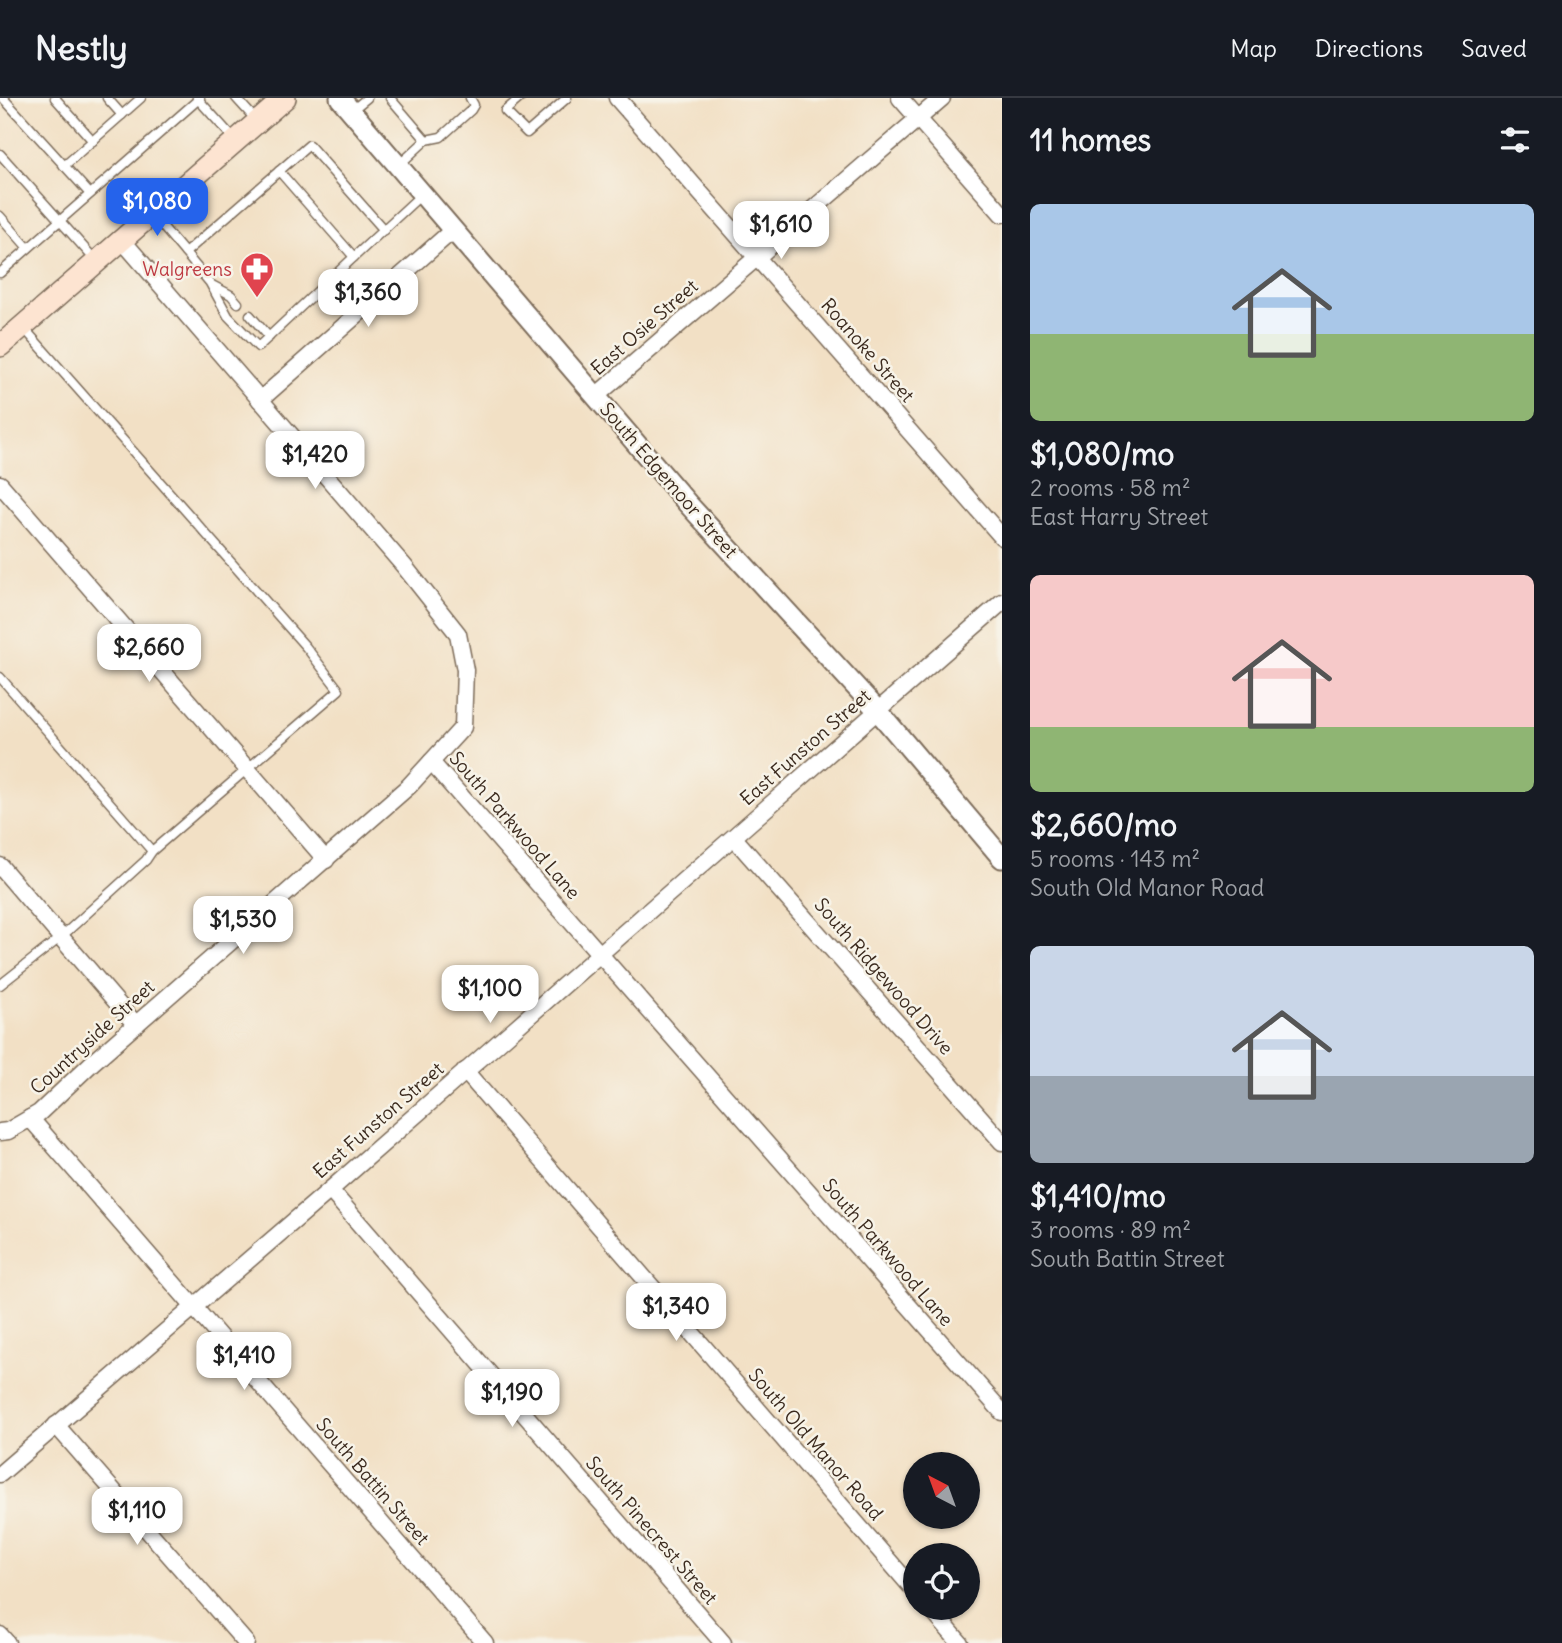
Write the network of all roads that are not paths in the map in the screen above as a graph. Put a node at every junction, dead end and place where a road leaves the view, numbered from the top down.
1 (3, 98) edge
2 (55, 98) edge
3 (107, 98) edge
4 (141, 98) edge
5 (236, 98) edge
6 (285, 98) edge
7 (368, 98) edge
8 (390, 98) edge
9 (470, 98) edge
10 (520, 98) edge
11 (567, 98) edge
12 (617, 98) edge
13 (901, 98) edge
14 (942, 98) edge
15 (198, 99) edge
16 (346, 105) edge
17 (122, 115) junction
18 (918, 119) junction
19 (258, 122) junction
20 (426, 140) junction
21 (93, 141) junction
22 (236, 142) junction
23 (0, 154) edge
24 (64, 166) junction
25 (398, 166) junction
26 (279, 171) junction
27 (90, 194) junction
28 (422, 194) junction
29 (152, 214) junction
30 (1002, 214) edge
31 (0, 216) edge
32 (60, 221) junction
33 (384, 230) junction
34 (453, 230) junction
35 (122, 240) junction
36 (28, 248) junction
37 (185, 253) junction
38 (354, 257) junction
39 (758, 257) junction
40 (96, 262) junction
41 (0, 273) edge
42 (210, 283) junction
43 (239, 303) dead end
44 (250, 315) dead end
45 (22, 327) junction
46 (270, 337) junction
47 (0, 346) edge
48 (596, 396) junction
49 (260, 400) junction
50 (0, 484) edge
51 (1002, 537) edge
52 (1002, 602) edge
53 (0, 677) edge
54 (878, 711) junction
55 (431, 762) junction
56 (247, 771) junction
57 (734, 838) junction
58 (152, 851) junction
59 (1002, 858) edge
60 (326, 860) junction
61 (0, 866) edge
62 (61, 937) junction
63 (600, 953) junction
64 (0, 985) edge
65 (136, 1025) junction
66 (465, 1071) junction
67 (30, 1118) junction
68 (0, 1132) edge
69 (1002, 1142) edge
70 (330, 1190) junction
71 (194, 1307) junction
72 (1002, 1412) edge
73 (56, 1425) junction
74 (0, 1474) edge
75 (903, 1577) edge
76 (940, 1620) edge
77 (0, 1635) edge
78 (7, 1643) edge
79 (246, 1643) edge
80 (485, 1643) edge
81 (723, 1643) edge
82 (960, 1643) edge

1 - 24 lane
2 - 21 lane
3 - 17 lane
4 - 17 lane
5 - 19 lane
6 - 19 main road
7 - 16 lane
8 - 20 lane
9 - 20 lane
10 - 11 lane
12 - 39 street, Roanoke Street
13 - 18 street
14 - 18 street, East Osie Street
15 - 22 lane
15 - 27 lane
16 - 25 street, South Edgemoor Street
17 - 21 lane
18 - 30 street
18 - 39 street, East Osie Street
19 - 22 main road
20 - 25 lane
21 - 24 lane
22 - 29 main road
23 - 32 lane
24 - 27 lane
25 - 28 street, South Edgemoor Street
26 - 33 lane
26 - 37 lane
26 - 38 lane
27 - 32 lane
28 - 33 lane
28 - 34 street, South Edgemoor Street
29 - 35 main road
29 - 37 lane
31 - 36 lane
32 - 36 lane
32 - 40 lane
33 - 38 lane
34 - 48 street, South Edgemoor Street
34 - 49 street
35 - 40 main road
35 - 49 street, South Parkwood Lane
36 - 41 lane
37 - 42 lane
38 - 46 lane
39 - 48 street, East Osie Street
39 - 51 street, Roanoke Street
40 - 45 main road
42 - 43 lane
42 - 46 lane
44 - 46 lane
45 - 47 main road
45 - 56 lane
48 - 54 street, South Edgemoor Street
49 - 55 street, South Parkwood Lane
50 - 56 street
52 - 54 street, East Funston Street
53 - 58 lane
54 - 57 street, East Funston Street
54 - 59 street, South Edgemoor Street
55 - 60 street, Countryside Street
55 - 63 street, South Parkwood Lane
56 - 58 lane
56 - 60 street
57 - 63 street, East Funston Street
57 - 69 street, South Ridgewood Drive
58 - 62 lane
60 - 65 street, Countryside Street
61 - 62 street
62 - 64 lane
62 - 65 street
63 - 66 street, East Funston Street
63 - 72 street, South Parkwood Lane
65 - 67 street, Countryside Street
66 - 70 street, East Funston Street
66 - 75 street, South Old Manor Road
67 - 68 street
67 - 71 street, South Battin Street
70 - 71 street, East Funston Street
70 - 81 street, South Pinecrest Street
71 - 73 street, East Funston Street
71 - 80 street, South Battin Street
73 - 74 street, East Funston Street
73 - 79 street
76 - 82 street
77 - 78 street

